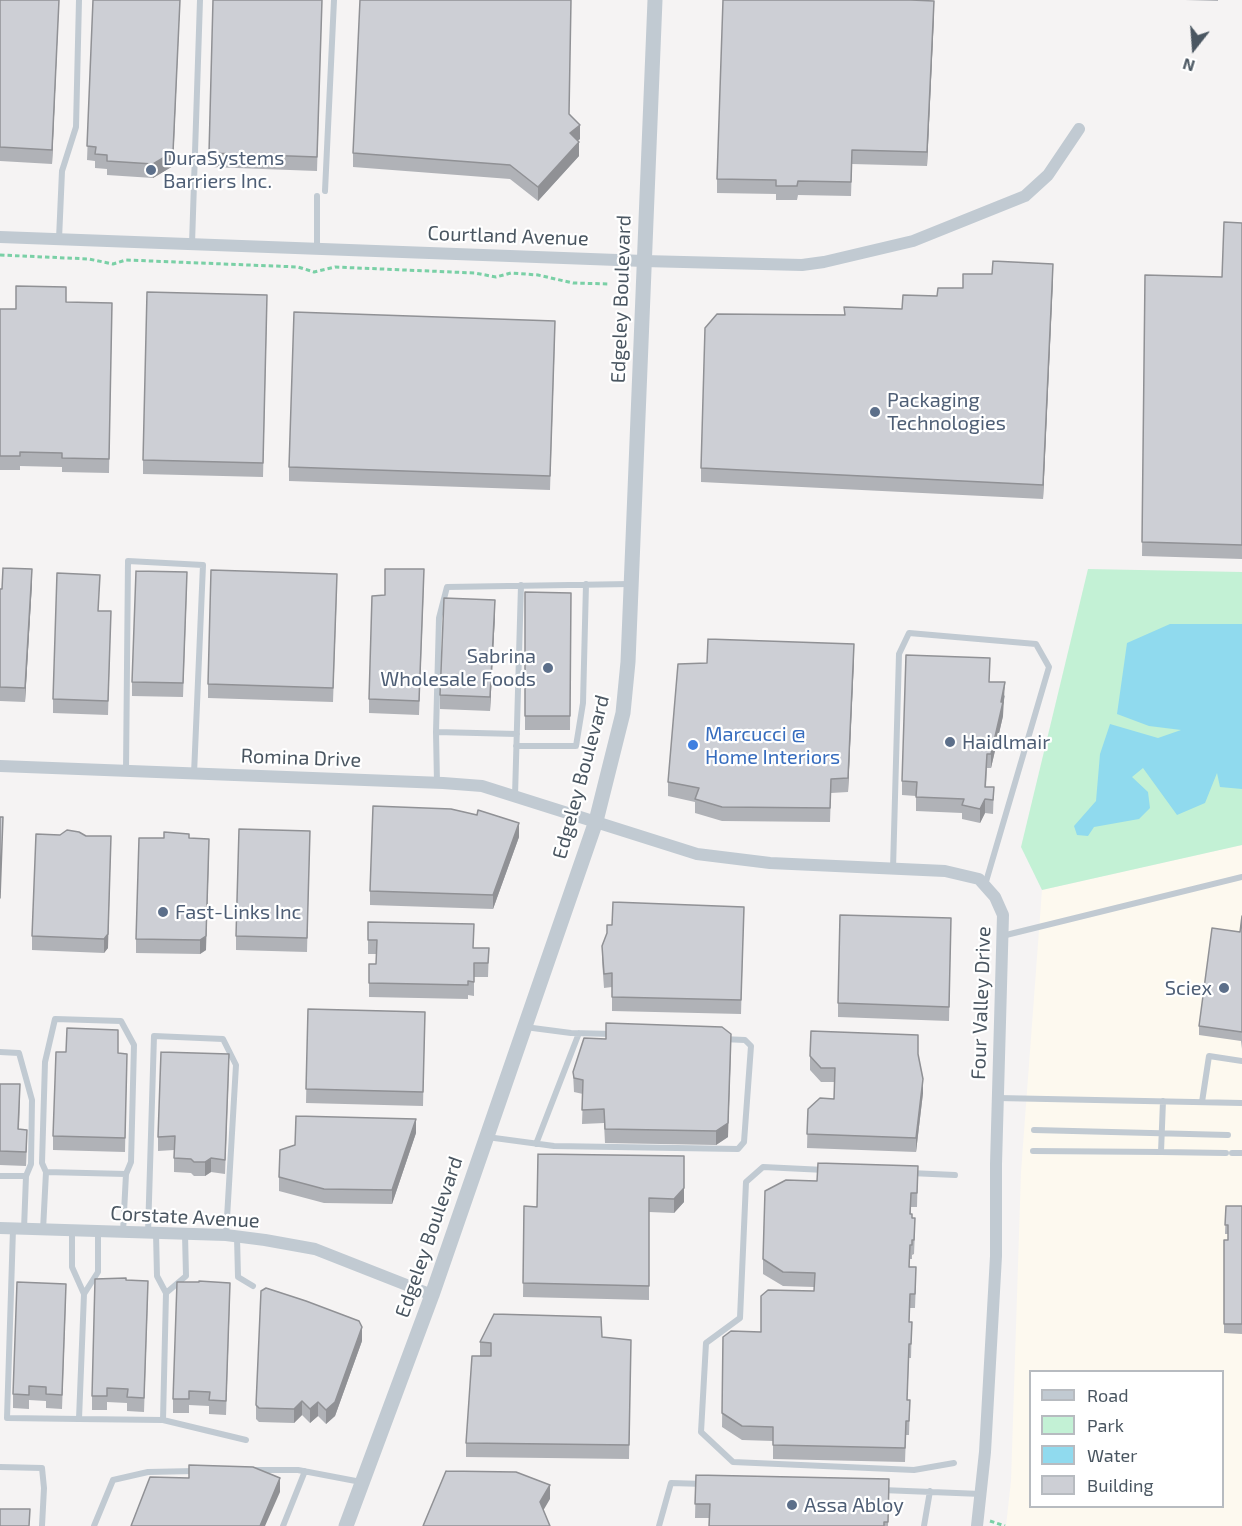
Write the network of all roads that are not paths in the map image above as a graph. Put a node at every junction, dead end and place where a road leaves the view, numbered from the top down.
1 (79, 0) edge
2 (200, 0) edge
3 (334, 0) edge
4 (655, 0) edge
5 (1079, 129) dead end
6 (325, 191) dead end
7 (317, 196) dead end
8 (0, 237) edge
9 (59, 239) junction
10 (192, 244) junction
11 (316, 249) junction
12 (644, 261) junction
13 (586, 584) junction
14 (631, 584) junction
15 (521, 585) junction
16 (436, 732) junction
17 (517, 734) junction
18 (516, 746) junction
19 (0, 766) edge
20 (126, 771) junction
21 (194, 774) junction
22 (437, 783) junction
23 (514, 796) junction
24 (596, 821) junction
25 (893, 869) junction
26 (1242, 876) edge
27 (984, 885) junction
28 (1002, 936) junction
29 (524, 1027) junction
30 (579, 1033) junction
31 (615, 1034) edge
32 (710, 1038) edge
33 (0, 1052) edge
34 (1242, 1061) edge
35 (997, 1098) junction
36 (1163, 1101) junction
37 (1202, 1102) junction
38 (1242, 1103) edge
39 (1034, 1130) dead end
40 (1162, 1133) junction
41 (1228, 1135) dead end
42 (486, 1137) junction
43 (536, 1144) junction
44 (1033, 1151) dead end
45 (1161, 1152) junction
46 (1242, 1153) edge
47 (831, 1170) edge
48 (46, 1172) junction
49 (898, 1173) edge
50 (126, 1174) junction
51 (955, 1175) dead end
52 (0, 1176) edge
53 (26, 1176) junction
54 (0, 1228) edge
55 (19, 1229) junction
56 (43, 1230) junction
57 (72, 1231) junction
58 (99, 1232) junction
59 (123, 1232) junction
60 (152, 1233) junction
61 (185, 1234) junction
62 (232, 1236) junction
63 (253, 1286) dead end
64 (166, 1293) junction
65 (84, 1294) junction
66 (432, 1295) junction
67 (79, 1419) junction
68 (163, 1420) junction
69 (246, 1440) dead end
70 (954, 1463) dead end
71 (0, 1467) edge
72 (252, 1470) edge
73 (206, 1471) edge
74 (305, 1471) junction
75 (362, 1482) junction
76 (706, 1484) edge
77 (871, 1489) edge
78 (930, 1491) junction
79 (981, 1494) junction
80 (42, 1526) edge
81 (94, 1526) edge
82 (283, 1526) edge
83 (346, 1526) edge
84 (658, 1526) edge
85 (924, 1526) edge
86 (977, 1526) edge

1 - 9 lane
2 - 10 lane
3 - 6 lane
4 - 12 street, Edgeley Boulevard
5 - 12 street, Courtland Avenue
7 - 11 lane
8 - 9 street, Courtland Avenue
9 - 10 street, Courtland Avenue
10 - 11 street, Courtland Avenue
11 - 12 street, Courtland Avenue
12 - 14 street, Edgeley Boulevard
13 - 14 lane
13 - 15 lane
13 - 18 lane
14 - 24 street, Edgeley Boulevard
15 - 16 lane
15 - 17 lane
16 - 17 lane
16 - 22 lane
17 - 18 lane
18 - 23 lane
19 - 20 street, Romina Drive
20 - 21 street, Romina Drive
20 - 21 lane
21 - 22 street, Romina Drive
22 - 23 street, Romina Drive
23 - 24 street, Romina Drive
24 - 25 street
24 - 29 street, Edgeley Boulevard
25 - 27 street
25 - 27 lane
26 - 28 lane
27 - 28 street, Four Valley Drive
28 - 35 street, Four Valley Drive
29 - 30 lane
29 - 42 street, Edgeley Boulevard
30 - 31 lane
30 - 43 lane
32 - 43 lane
33 - 53 lane
34 - 37 lane
35 - 36 lane
35 - 79 street, Four Valley Drive
36 - 37 lane
36 - 40 lane
37 - 38 lane
39 - 40 lane
40 - 41 lane
40 - 45 lane
42 - 43 lane
42 - 66 street, Edgeley Boulevard
44 - 45 lane
45 - 46 lane
47 - 70 lane
48 - 50 lane
48 - 50 lane
48 - 56 lane
49 - 51 lane
50 - 59 lane
52 - 53 lane
53 - 55 lane
54 - 55 street, Corstate Avenue
55 - 56 street, Corstate Avenue
55 - 67 lane
56 - 57 street, Corstate Avenue
57 - 58 street, Corstate Avenue
57 - 65 lane
58 - 59 street, Corstate Avenue
58 - 65 lane
59 - 60 street, Corstate Avenue
60 - 61 street, Corstate Avenue
60 - 62 lane
60 - 64 lane
61 - 62 street, Corstate Avenue
61 - 64 lane
62 - 63 lane
62 - 66 street, Corstate Avenue
64 - 68 lane
65 - 67 lane
66 - 75 street, Edgeley Boulevard
67 - 68 lane
68 - 69 lane
71 - 80 lane
72 - 74 lane
73 - 81 lane
74 - 75 lane
74 - 82 lane
75 - 83 street, Edgeley Boulevard
76 - 84 lane
77 - 78 lane
78 - 79 lane
78 - 85 lane
79 - 86 street, Four Valley Drive

